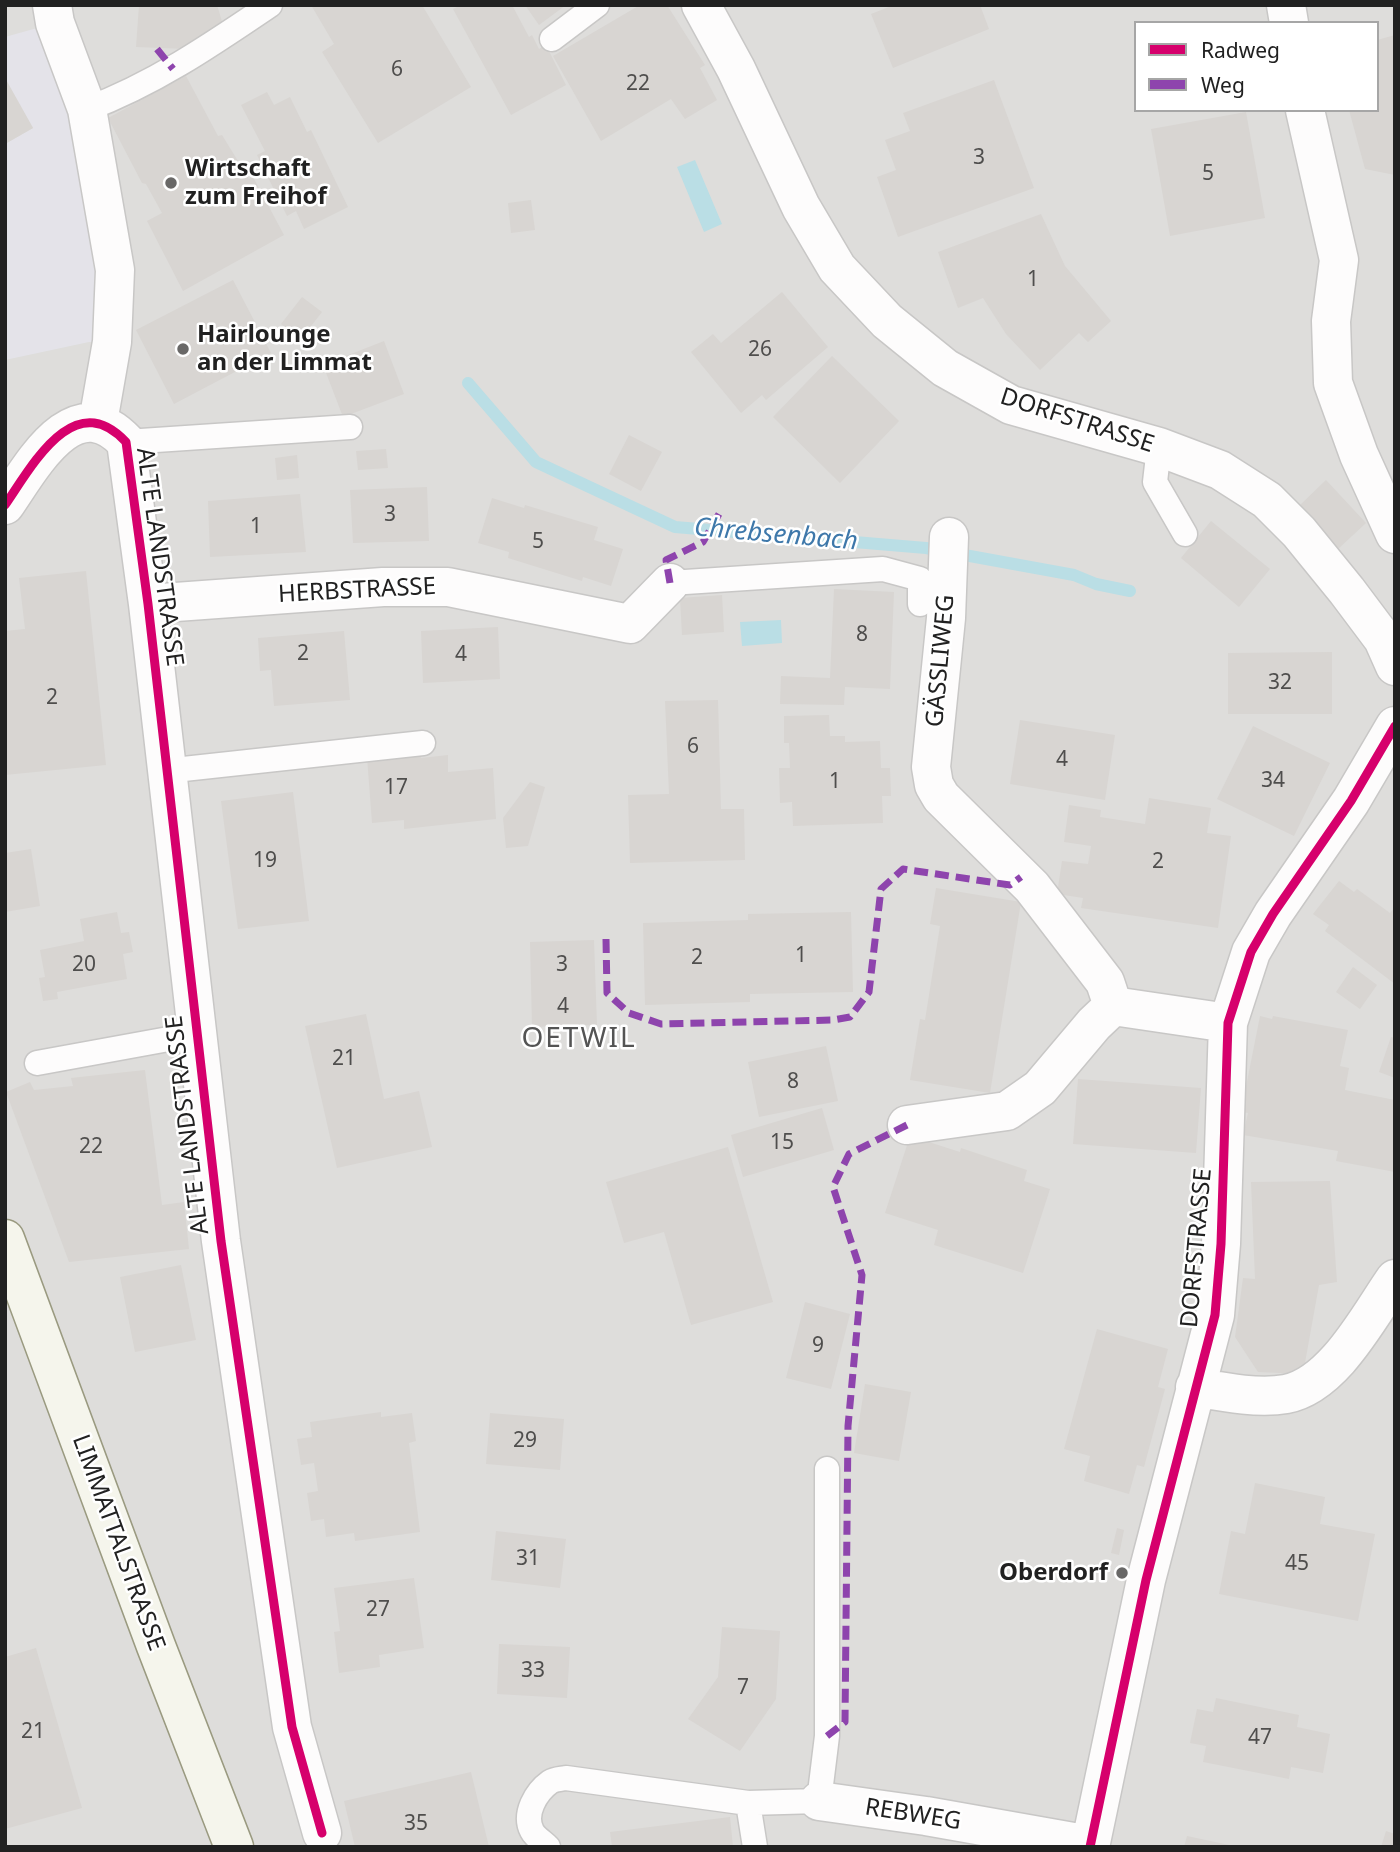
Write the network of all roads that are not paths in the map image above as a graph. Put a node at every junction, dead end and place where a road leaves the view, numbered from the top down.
1 (51, 5) edge
2 (270, 5) edge
3 (597, 5) edge
4 (701, 5) edge
5 (552, 38) dead end
6 (87, 109) junction
7 (1305, 112) edge
8 (350, 427) dead end
9 (112, 432) junction
10 (1159, 447) junction
11 (5, 505) edge
12 (1185, 534) dead end
13 (1395, 534) edge
14 (949, 548) dead end
15 (670, 583) joint
16 (148, 604) junction
17 (920, 604) dead end
18 (1395, 666) edge
19 (1395, 726) edge
20 (423, 743) dead end
21 (165, 771) junction
22 (1114, 1006) junction
23 (1228, 1023) junction
24 (196, 1034) junction
25 (37, 1063) dead end
26 (907, 1125) dead end
27 (5, 1239) edge
28 (1395, 1279) edge
29 (1195, 1387) junction
30 (827, 1469) dead end
31 (819, 1801) junction
32 (748, 1803) junction
33 (322, 1833) dead end
34 (1090, 1846) edge
35 (234, 1847) edge
36 (548, 1847) edge
37 (755, 1847) edge

1 - 6 street, ALTE LANDSTRASSE
2 - 6 lane
3 - 5 lane
4 - 10 street, DORFSTRASSE
6 - 9 street, ALTE LANDSTRASSE
7 - 13 street
8 - 9 lane
9 - 11 street
9 - 16 street, ALTE LANDSTRASSE
10 - 12 lane
10 - 18 street, DORFSTRASSE
14 - 22 street, GÄSSLIWEG
15 - 16 street, HERBSTRASSE
15 - 17 lane
16 - 21 street, ALTE LANDSTRASSE
19 - 23 street, DORFSTRASSE
20 - 21 lane
21 - 24 street, ALTE LANDSTRASSE
22 - 23 street
22 - 26 street
23 - 29 street, DORFSTRASSE
24 - 25 lane
24 - 33 street, ALTE LANDSTRASSE
27 - 35 main road, LIMMATTALSTRASSE
28 - 29 street
29 - 34 street, DORFSTRASSE
30 - 31 lane
31 - 32 lane
31 - 34 street, REBWEG
32 - 36 lane
32 - 37 lane

